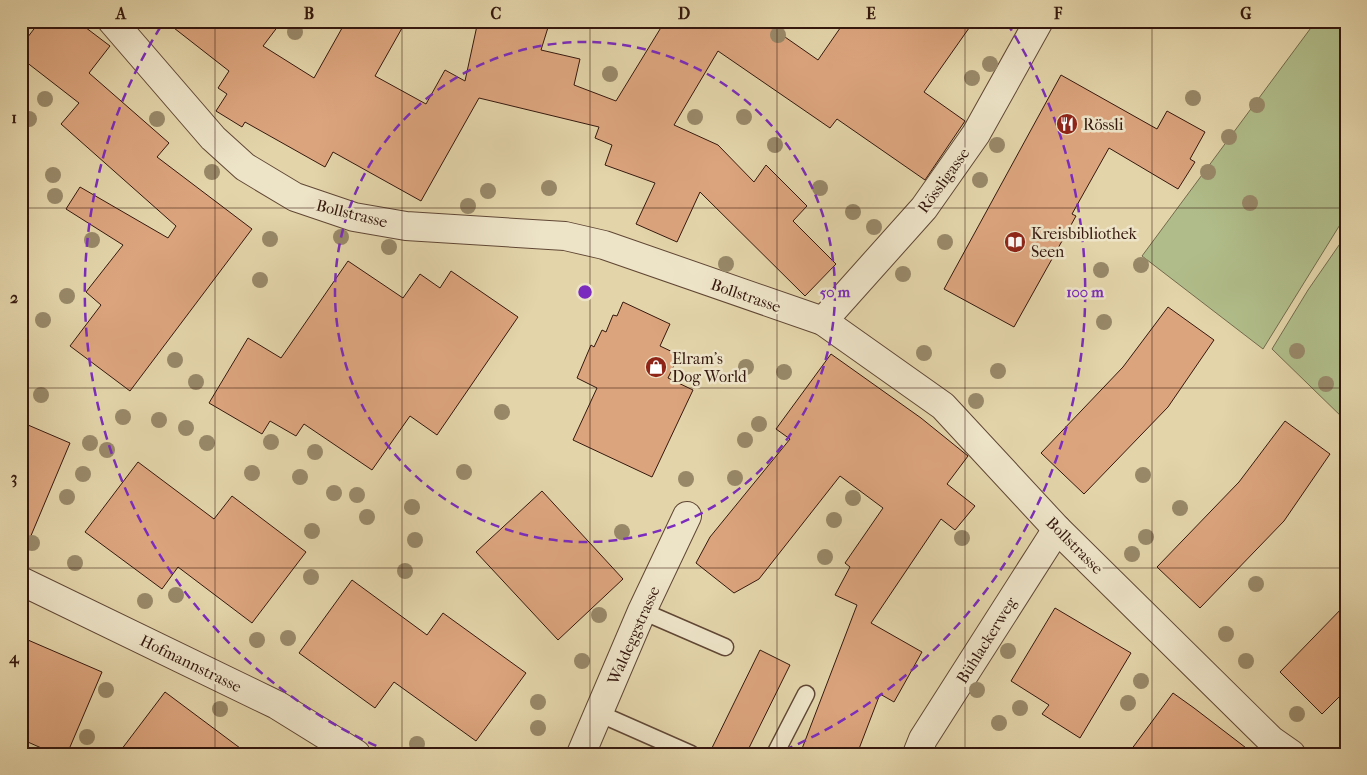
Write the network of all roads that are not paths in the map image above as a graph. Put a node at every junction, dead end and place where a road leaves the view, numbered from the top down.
1 (112, 21) edge
2 (1039, 23) edge
3 (823, 321) junction
4 (687, 516) dead end
5 (1057, 529) junction
6 (21, 582) edge
7 (642, 612) junction
8 (725, 646) dead end
9 (806, 694) dead end
10 (598, 713) junction
11 (356, 754) edge
12 (581, 754) edge
13 (691, 754) edge
14 (775, 754) edge
15 (917, 754) edge
16 (1291, 754) edge

1 - 3 street, Bollstrasse
2 - 3 street, Rössligasse
3 - 5 street, Bollstrasse
4 - 7 street, Waldeggstrasse
5 - 15 street, Bühlackerweg
5 - 16 street, Bollstrasse
6 - 11 street, Hofmannstrasse
7 - 8 lane
7 - 10 street, Waldeggstrasse
9 - 14 lane
10 - 12 street, Waldeggstrasse
10 - 13 lane

